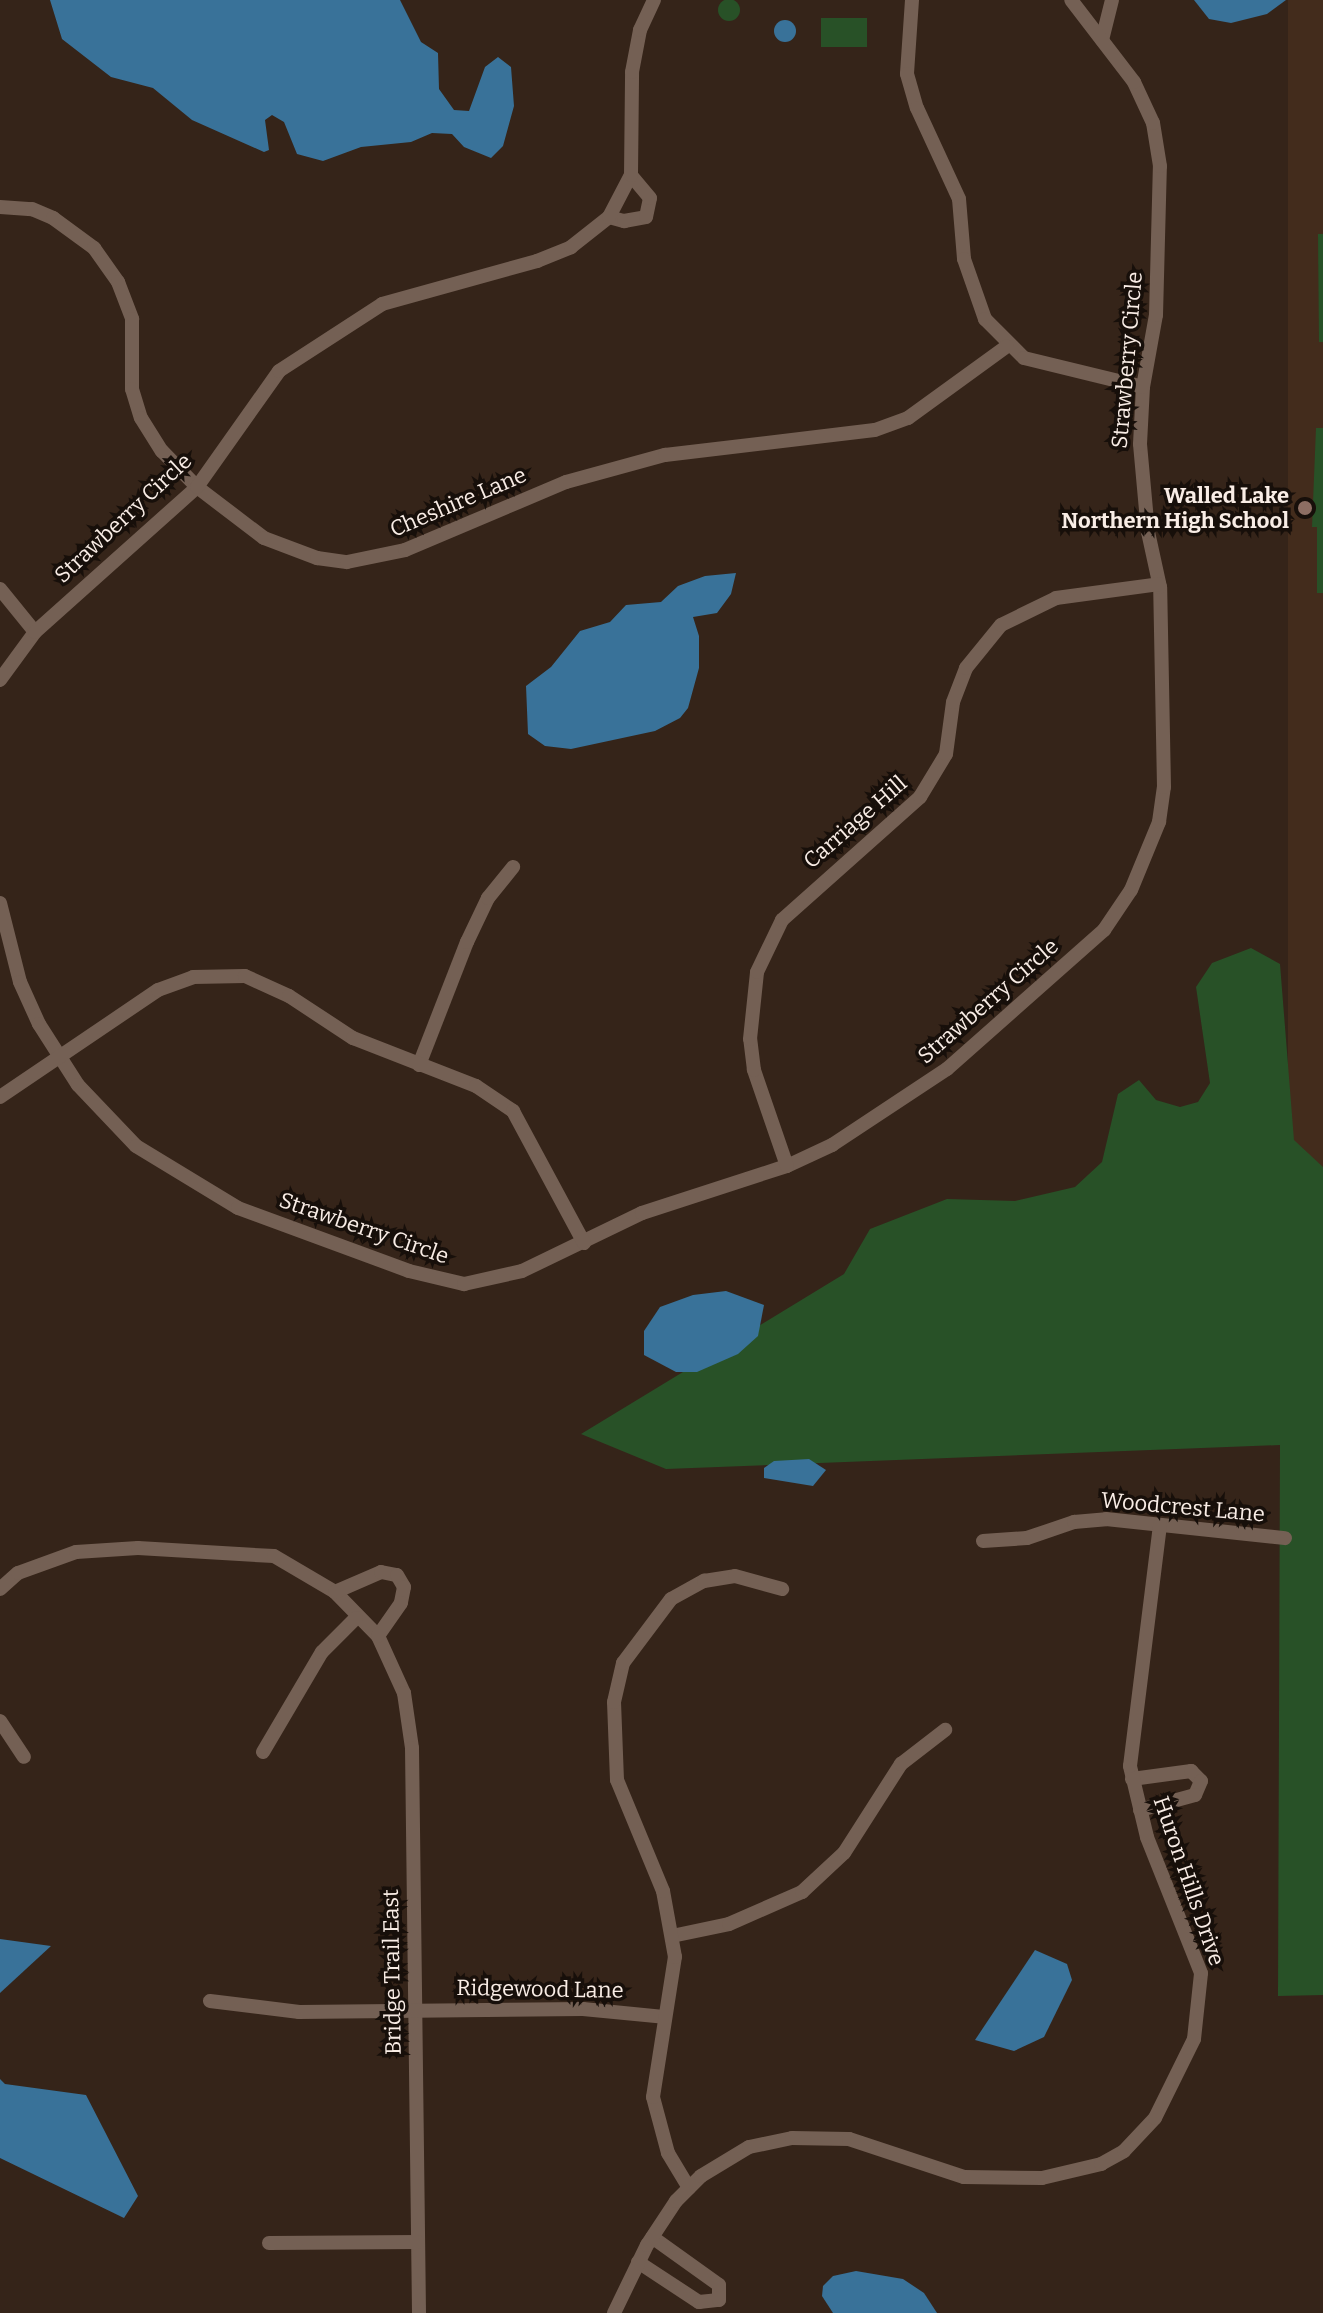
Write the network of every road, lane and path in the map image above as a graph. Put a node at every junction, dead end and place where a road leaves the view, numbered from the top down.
1 (654, 0) edge
2 (912, 0) edge
3 (1071, 0) edge
4 (1112, 0) edge
5 (1102, 40) junction
6 (631, 175) junction
7 (0, 207) edge
8 (609, 217) junction
9 (1007, 346) junction
10 (1143, 387) junction
11 (197, 487) junction
12 (1159, 584) junction
13 (0, 589) edge
14 (35, 632) junction
15 (0, 680) edge
16 (513, 867) dead end
17 (0, 903) edge
18 (61, 1057) junction
19 (419, 1065) junction
20 (0, 1097) edge
21 (787, 1166) junction
22 (584, 1243) junction
23 (1160, 1525) junction
24 (1285, 1538) dead end
25 (983, 1541) dead end
26 (0, 1589) edge
27 (782, 1589) dead end
28 (335, 1592) junction
29 (356, 1618) junction
30 (378, 1636) junction
31 (0, 1721) edge
32 (945, 1730) dead end
33 (263, 1752) dead end
34 (24, 1757) dead end
35 (1132, 1779) junction
36 (1140, 1810) junction
37 (672, 1936) junction
38 (210, 2001) dead end
39 (415, 2009) junction
40 (664, 2017) junction
41 (689, 2188) junction
42 (652, 2237) junction
43 (418, 2242) junction
44 (269, 2243) dead end
45 (638, 2262) junction
46 (419, 2313) edge
47 (614, 2313) edge

1 - 6 street, Strawberry Circle
2 - 9 street
3 - 5 street, Strawberry Circle
4 - 5 street
5 - 10 street, Strawberry Circle
6 - 8 street, Strawberry Circle
6 - 8 street, Strawberry Circle
7 - 11 street, Cheshire Lane
8 - 11 street, Strawberry Circle
9 - 10 street
9 - 11 street, Cheshire Lane
10 - 12 street, Strawberry Circle
11 - 14 street, Strawberry Circle
12 - 21 street, Strawberry Circle
12 - 21 street, Carriage Hill
13 - 14 street
14 - 15 street, Strawberry Circle
16 - 19 street
17 - 18 street, Strawberry Circle
18 - 19 street
18 - 20 street
18 - 22 street, Strawberry Circle
19 - 22 street
21 - 22 street, Strawberry Circle
23 - 24 street, Woodcrest Lane
23 - 25 street, Woodcrest Lane
23 - 35 street, Huron Hills Drive
26 - 28 street, Bridge Trail East
27 - 37 street
28 - 29 street, Bridge Trail East
28 - 30 street
29 - 30 street, Bridge Trail East
29 - 33 street
30 - 39 street, Bridge Trail East
31 - 34 street
32 - 37 street
35 - 36 street, Huron Hills Drive
35 - 36 street
36 - 41 street, Huron Hills Drive
37 - 40 street
38 - 39 street, Ridgewood Lane
39 - 40 street, Ridgewood Lane
39 - 43 street, Bridge Trail East
40 - 41 street
41 - 42 street, Huron Hills Drive
42 - 45 street, Huron Hills Drive
42 - 45 street
43 - 44 street
43 - 46 street, Bridge Trail East
45 - 47 street, Huron Hills Drive

